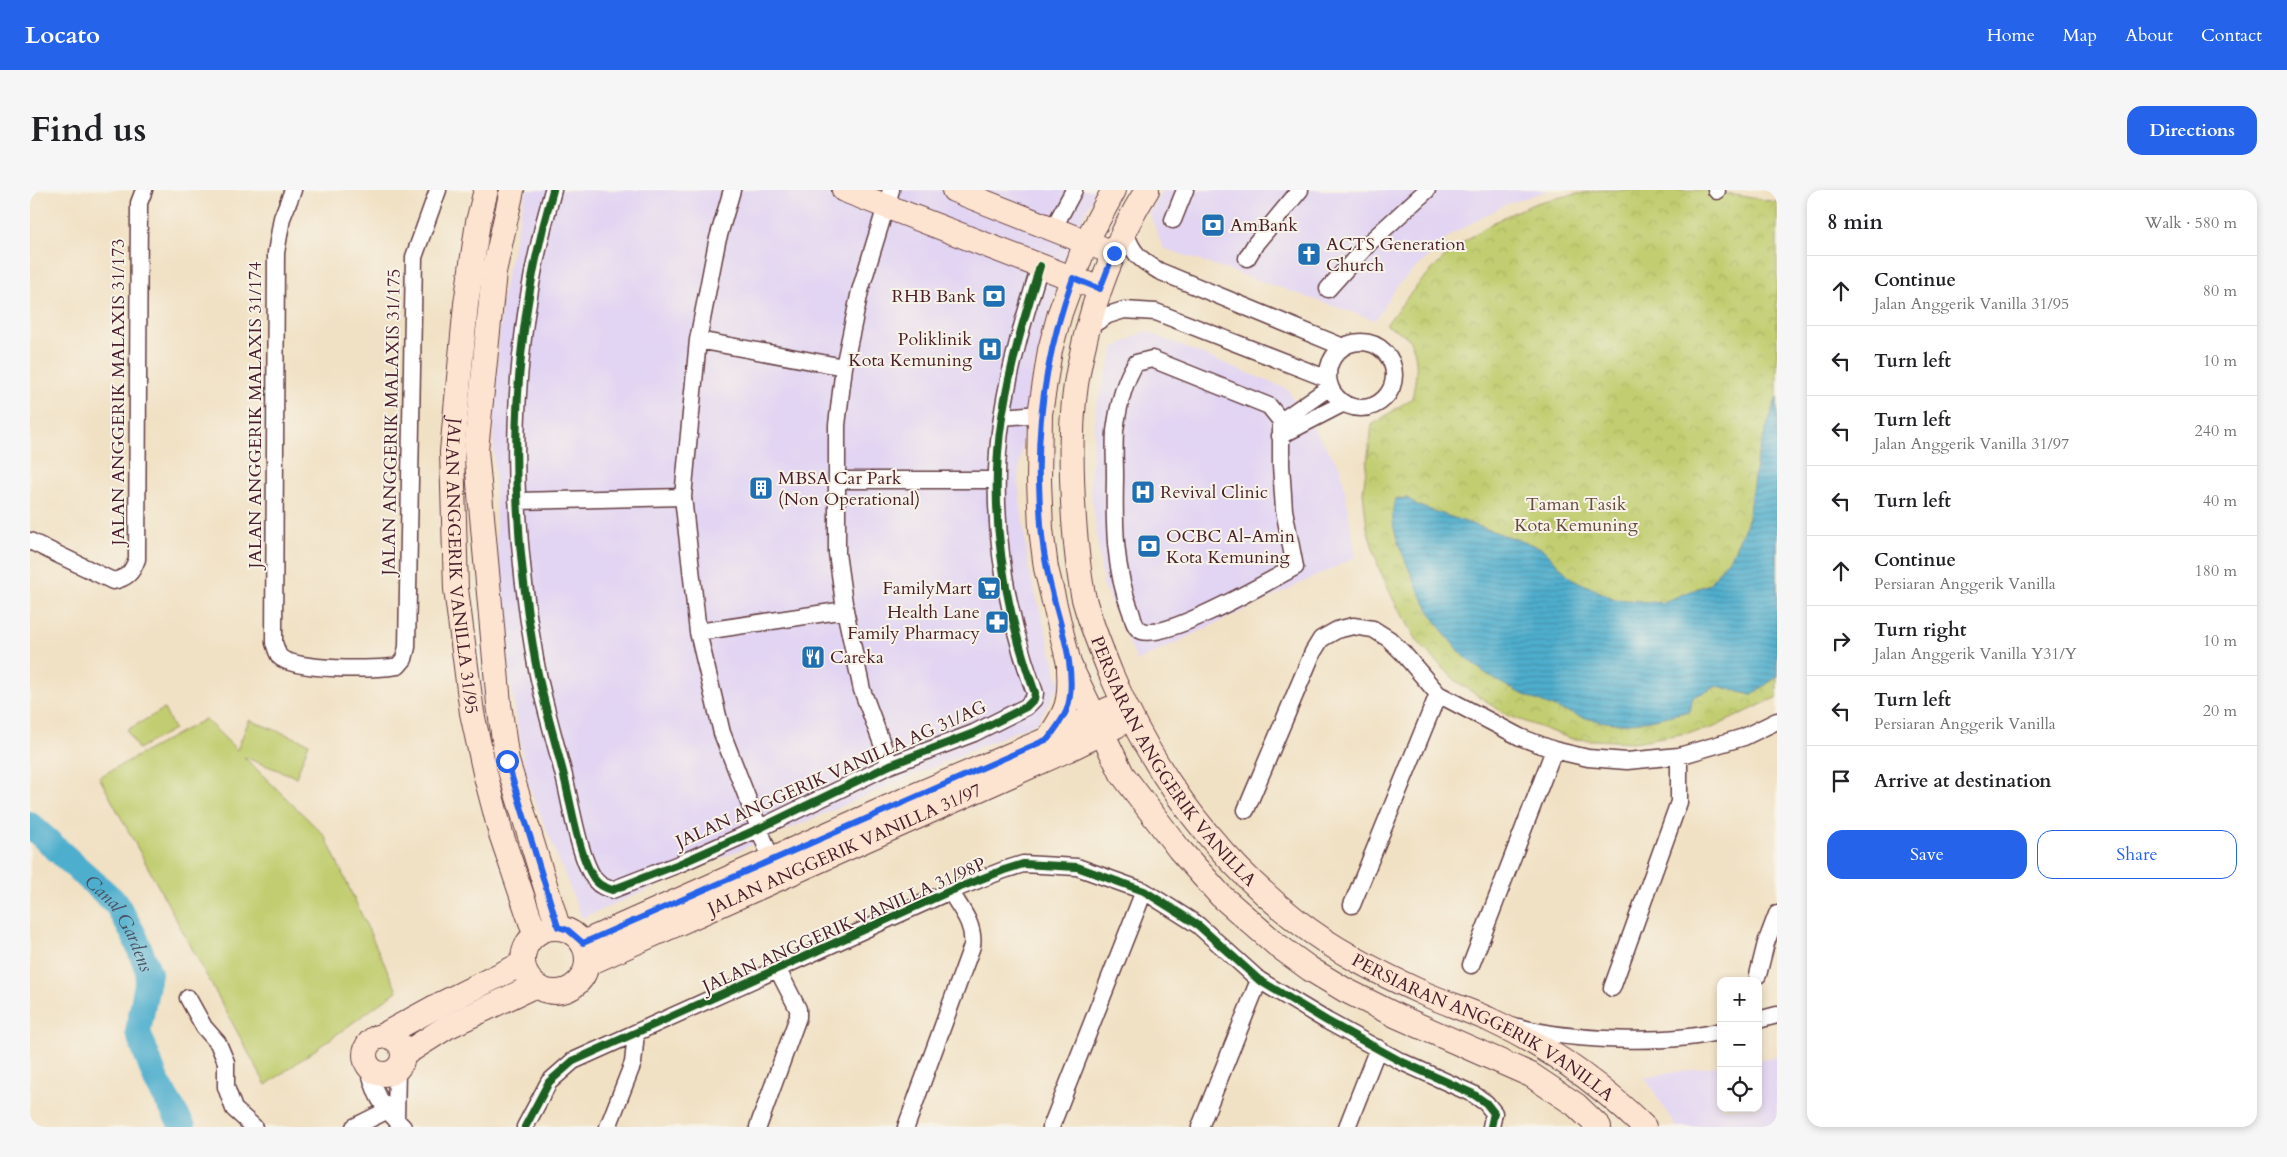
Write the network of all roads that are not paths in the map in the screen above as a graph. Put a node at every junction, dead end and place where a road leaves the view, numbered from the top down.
1 (144, 190) edge
2 (293, 190) edge
3 (438, 190) edge
4 (486, 190) edge
5 (512, 190) edge
6 (553, 190) edge
7 (732, 190) edge
8 (844, 190) edge
9 (954, 190) edge
10 (1074, 190) edge
11 (1114, 190) edge
12 (1147, 190) edge
13 (1185, 190) edge
14 (1300, 190) edge
15 (1427, 190) edge
16 (888, 198) edge
17 (1173, 220) dead end
18 (1053, 229) junction
19 (1126, 232) junction
20 (1086, 242) junction
21 (1114, 253) junction
22 (1247, 258) dead end
23 (1040, 266) junction
24 (1073, 278) junction
25 (1100, 289) junction
26 (1328, 289) dead end
27 (1089, 327) junction
28 (698, 340) junction
29 (1343, 347) junction
30 (844, 367) junction
31 (1329, 383) junction
32 (1344, 403) junction
33 (1040, 414) junction
34 (1002, 417) junction
35 (1281, 428) junction
36 (838, 480) junction
37 (997, 480) junction
38 (683, 497) junction
39 (517, 502) junction
40 (30, 541) edge
41 (845, 610) junction
42 (698, 632) junction
43 (404, 659) joint
44 (1069, 664) junction
45 (1438, 694) junction
46 (1127, 710) junction
47 (1777, 721) edge
48 (1099, 724) junction
49 (1058, 744) junction
50 (1554, 750) junction
51 (1679, 756) junction
52 (890, 765) junction
53 (1122, 774) junction
54 (1246, 810) dead end
55 (758, 829) junction
56 (771, 859) junction
57 (950, 891) junction
58 (1144, 891) junction
59 (1352, 905) dead end
60 (1777, 914) edge
61 (558, 927) junction
62 (535, 934) junction
63 (585, 953) junction
64 (522, 964) junction
65 (1471, 966) dead end
66 (778, 970) junction
67 (1758, 975) dead end
68 (1259, 980) junction
69 (534, 986) junction
70 (1612, 988) dead end
71 (188, 998) dead end
72 (1777, 1015) edge
73 (1487, 1019) junction
74 (1762, 1019) edge
75 (1717, 1031) edge
76 (636, 1033) junction
77 (380, 1037) junction
78 (1378, 1048) junction
79 (400, 1062) junction
80 (368, 1066) junction
81 (395, 1119) edge
82 (254, 1127) edge
83 (354, 1127) edge
84 (525, 1127) edge
85 (608, 1127) edge
86 (758, 1127) edge
87 (906, 1127) edge
88 (1051, 1127) edge
89 (1200, 1127) edge
90 (1347, 1127) edge
91 (1491, 1127) edge
92 (1599, 1127) edge
93 (1644, 1127) edge

1 - 40 street, JALAN ANGGERIK MALAXIS 31/173
2 - 43 street, JALAN ANGGERIK MALAXIS 31/174
3 - 43 street, JALAN ANGGERIK MALAXIS 31/175
4 - 62 street, JALAN ANGGERIK VANILLA 31/95
5 - 61 street, JALAN ANGGERIK VANILLA 31/95
6 - 39 street
7 - 28 street
8 - 16 street
9 - 18 street
10 - 18 street
11 - 20 street, PERSIARAN ANGGERIK VANILLA
12 - 19 street, PERSIARAN ANGGERIK VANILLA
13 - 17 street
14 - 22 street
15 - 26 street
16 - 23 street
16 - 30 street
18 - 20 street
19 - 21 street, PERSIARAN ANGGERIK VANILLA
19 - 29 street
20 - 21 street
20 - 24 street, PERSIARAN ANGGERIK VANILLA
21 - 25 street, PERSIARAN ANGGERIK VANILLA
23 - 24 street
23 - 34 street
24 - 25 street
24 - 33 street, PERSIARAN ANGGERIK VANILLA
25 - 27 street, PERSIARAN ANGGERIK VANILLA
27 - 31 street
27 - 46 street, PERSIARAN ANGGERIK VANILLA
28 - 30 street
28 - 38 street
29 - 31 street
29 - 32 street
30 - 36 street
31 - 32 street
31 - 35 street
32 - 35 street
33 - 34 street
33 - 44 street, PERSIARAN ANGGERIK VANILLA
34 - 37 street
35 - 35 street
36 - 37 street
36 - 41 street
37 - 52 street, JALAN ANGGERIK VANILLA AG 31/AG
38 - 39 street
38 - 42 street
39 - 55 street, JALAN ANGGERIK VANILLA AG 31/AG
41 - 42 street
41 - 52 street
42 - 55 street
44 - 48 street, PERSIARAN ANGGERIK VANILLA
44 - 49 street
45 - 50 street
45 - 54 street
45 - 59 street
46 - 48 street, JALAN ANGGERIK VANILLA 31/97
46 - 73 street, PERSIARAN ANGGERIK VANILLA
47 - 51 street
48 - 49 street, JALAN ANGGERIK VANILLA 31/97
48 - 53 street, PERSIARAN ANGGERIK VANILLA
49 - 53 street
49 - 56 street, JALAN ANGGERIK VANILLA 31/97
49 - 63 street, JALAN ANGGERIK VANILLA 31/97
50 - 51 street
50 - 65 street
51 - 70 street
52 - 55 street, JALAN ANGGERIK VANILLA AG 31/AG
53 - 92 street, PERSIARAN ANGGERIK VANILLA
55 - 56 street
56 - 63 street, JALAN ANGGERIK VANILLA 31/97
57 - 58 street, JALAN ANGGERIK VANILLA 31/98P
57 - 66 street, JALAN ANGGERIK VANILLA 31/98P
57 - 87 street
58 - 68 street, JALAN ANGGERIK VANILLA 31/98P
58 - 88 street
60 - 67 street
61 - 62 street
61 - 63 street
62 - 64 street
63 - 69 street
64 - 69 street
64 - 77 street
66 - 76 street, JALAN ANGGERIK VANILLA 31/98P
66 - 86 street
68 - 78 street, JALAN ANGGERIK VANILLA 31/98P
68 - 89 street
69 - 79 street
71 - 82 street
72 - 74 street
73 - 75 street
73 - 93 street, PERSIARAN ANGGERIK VANILLA
76 - 84 street, JALAN ANGGERIK VANILLA 31/98P
76 - 85 street
77 - 79 street
77 - 80 street
78 - 90 street
78 - 91 street, JALAN ANGGERIK VANILLA 31/98P
79 - 80 street
79 - 81 street
80 - 81 street
81 - 83 street

